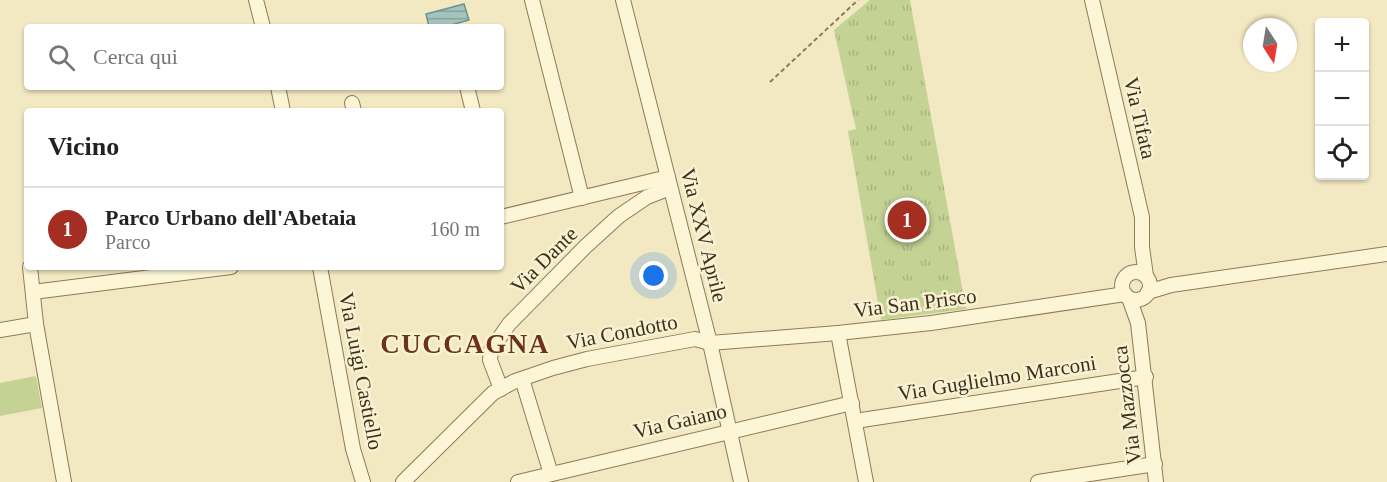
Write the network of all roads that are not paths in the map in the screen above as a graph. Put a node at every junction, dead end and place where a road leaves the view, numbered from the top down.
1 (256, 0) edge
2 (532, 0) edge
3 (623, 0) edge
4 (1092, 0) edge
5 (262, 24) edge
6 (279, 90) edge
7 (468, 90) edge
8 (283, 108) edge
9 (472, 108) edge
10 (669, 182) junction
11 (582, 198) junction
12 (504, 216) edge
13 (1142, 247) junction
14 (1387, 254) edge
15 (30, 270) edge
16 (207, 270) edge
17 (321, 270) edge
18 (1129, 274) junction
19 (1146, 286) junction
20 (33, 292) junction
21 (1127, 296) junction
22 (1138, 323) junction
23 (36, 324) junction
24 (0, 330) edge
25 (838, 333) junction
26 (710, 343) junction
27 (1146, 377) junction
28 (522, 379) junction
29 (501, 389) junction
30 (852, 403) junction
31 (855, 421) junction
32 (730, 431) junction
33 (1155, 464) junction
34 (547, 477) edge
35 (64, 482) edge
36 (363, 482) edge
37 (403, 482) edge
38 (518, 482) edge
39 (741, 482) edge
40 (866, 482) edge
41 (1038, 482) edge
42 (1156, 482) edge

1 - 5 street
2 - 11 street
3 - 10 street, Via XXV Aprile
4 - 13 street, Via Tifata
6 - 8 street
7 - 9 street
10 - 11 street
10 - 26 street, Via XXV Aprile
10 - 29 street, Via Dante
11 - 12 street
13 - 18 street, Via Tifata
13 - 19 street, Via Tifata
14 - 19 street
15 - 20 street
16 - 20 street
17 - 36 street, Via Luigi Castiello
18 - 19 street
18 - 21 street
19 - 21 street
19 - 22 street, Via Mazzocca
20 - 23 street
21 - 22 street, Via Mazzocca
21 - 25 street, Via San Prisco
22 - 27 street, Via Mazzocca
23 - 24 street
23 - 35 street
25 - 26 street, Via San Prisco
25 - 30 street
26 - 28 street, Via Condotto
26 - 32 street, Via XXV Aprile
27 - 31 street, Via Guglielmo Marconi
27 - 33 street, Via Mazzocca
28 - 29 street, Via Condotto
28 - 34 street
29 - 37 street, Via Condotto
30 - 31 street
30 - 32 street, Via Gaiano
31 - 40 street
32 - 34 street, Via Gaiano
32 - 39 street, Via XXV Aprile
33 - 41 street
33 - 42 street, Via Mazzocca
34 - 38 street, Via Gaiano

